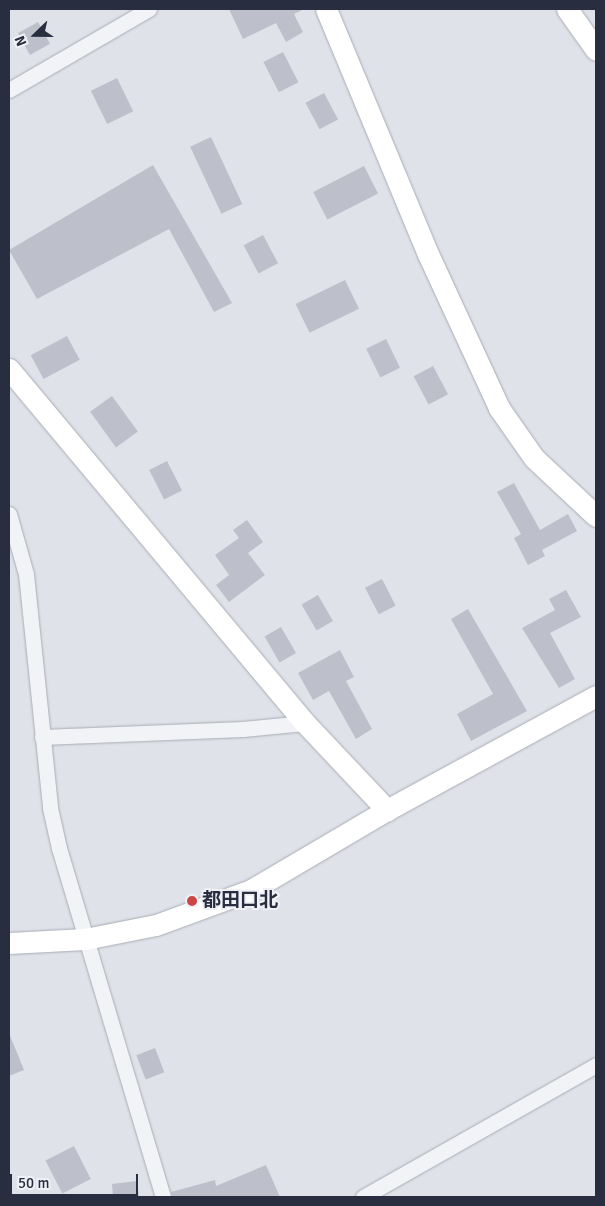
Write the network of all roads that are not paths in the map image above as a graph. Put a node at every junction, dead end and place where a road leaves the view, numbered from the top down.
1 (149, 9) edge
2 (326, 9) edge
3 (568, 9) edge
4 (596, 50) edge
5 (9, 90) edge
6 (9, 369) edge
7 (9, 514) edge
8 (596, 516) edge
9 (596, 696) edge
10 (305, 723) junction
11 (42, 737) junction
12 (388, 810) junction
13 (85, 939) junction
14 (9, 943) edge
15 (596, 1065) edge
16 (163, 1197) edge
17 (363, 1197) edge

1 - 5 street
2 - 8 street
3 - 4 street
6 - 10 street
7 - 11 street
9 - 12 street
10 - 11 street
10 - 12 street
11 - 13 street
12 - 13 street
13 - 14 street
13 - 16 street
15 - 17 street

